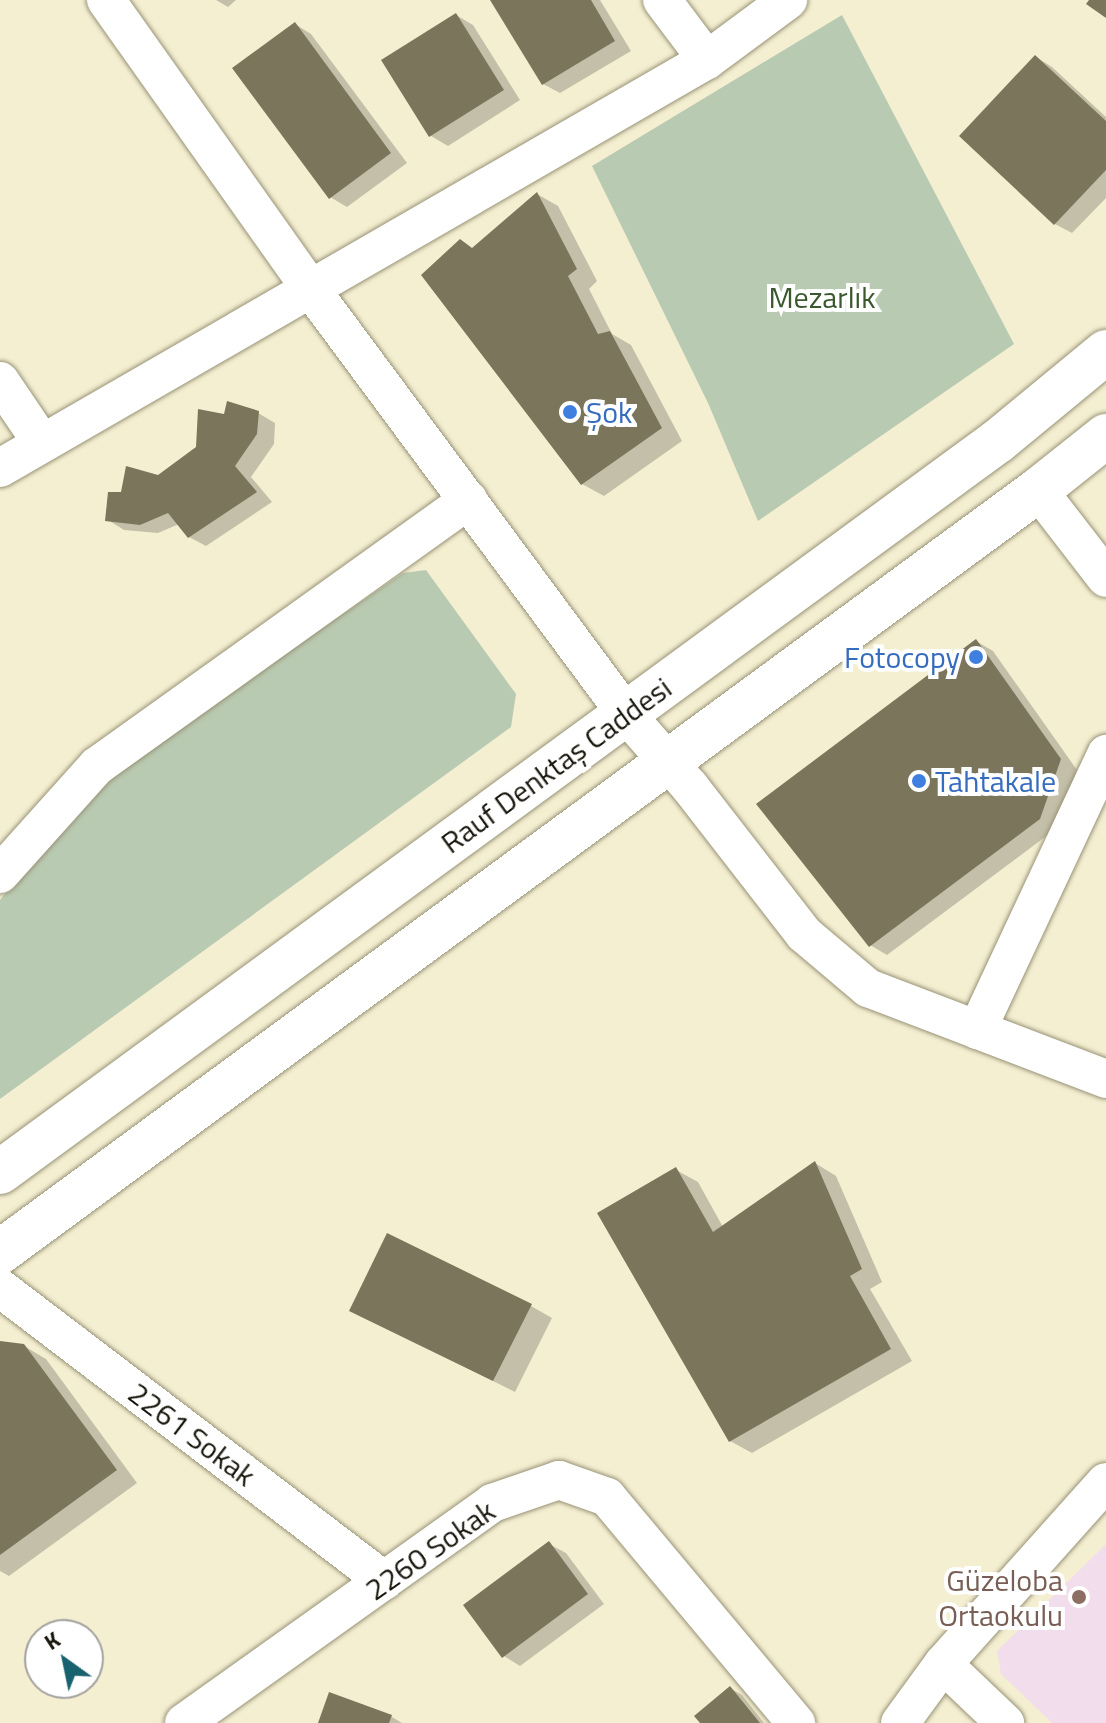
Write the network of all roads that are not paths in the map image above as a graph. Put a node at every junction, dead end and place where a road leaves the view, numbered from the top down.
1 (106, 0) edge
2 (662, 0) edge
3 (788, 0) edge
4 (707, 60) junction
5 (310, 288) junction
6 (1106, 352) edge
7 (0, 381) edge
8 (1106, 436) edge
9 (42, 443) junction
10 (0, 468) edge
11 (1038, 490) junction
12 (469, 500) junction
13 (1106, 578) edge
14 (626, 714) junction
15 (1106, 754) edge
16 (668, 762) junction
17 (0, 874) edge
18 (977, 1030) junction
19 (1106, 1079) edge
20 (0, 1172) edge
21 (0, 1252) edge
22 (0, 1288) edge
23 (1106, 1482) edge
24 (384, 1581) junction
25 (943, 1664) junction
26 (184, 1723) edge
27 (796, 1723) edge
28 (900, 1723) edge
29 (1005, 1723) edge

1 - 5 street
2 - 4 street
3 - 4 street
4 - 5 street
5 - 9 street
5 - 12 street
6 - 14 main road, Rauf Denktaş Caddesi
7 - 9 street
8 - 11 main road
9 - 10 street
11 - 13 street
11 - 16 main road
12 - 14 street
12 - 17 street
14 - 16 street
14 - 20 main road, Rauf Denktaş Caddesi
15 - 18 street
16 - 18 street
16 - 21 main road
18 - 19 street
22 - 24 street, 2261 Sokak
23 - 25 street
24 - 26 street, 2260 Sokak
24 - 27 street, 2260 Sokak
25 - 28 street
25 - 29 street

